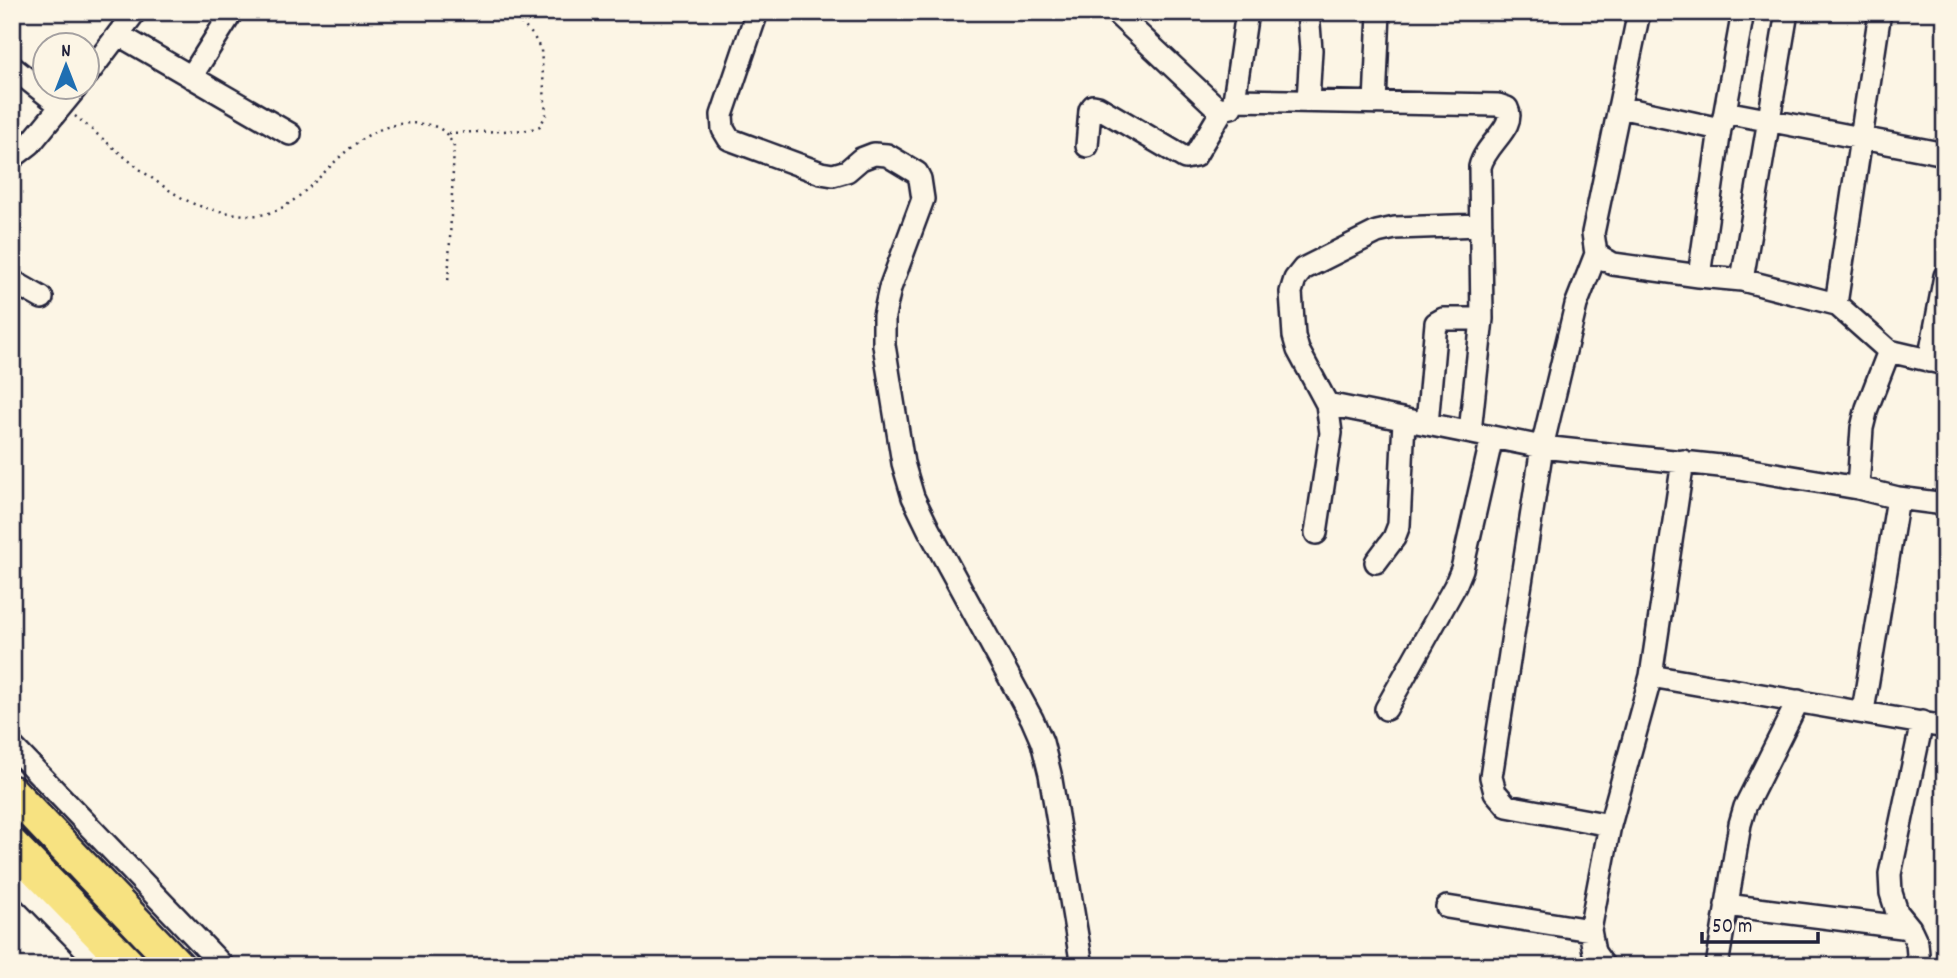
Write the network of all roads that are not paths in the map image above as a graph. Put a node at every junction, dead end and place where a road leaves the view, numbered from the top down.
1 (135, 12) edge
2 (232, 12) edge
3 (757, 12) edge
4 (1115, 12) edge
5 (1247, 12) edge
6 (1308, 12) edge
7 (1378, 12) edge
8 (1639, 12) edge
9 (1743, 12) edge
10 (1787, 12) edge
11 (1880, 12) edge
12 (119, 36) junction
13 (102, 57) edge
14 (12, 67) edge
15 (191, 77) junction
16 (1308, 101) junction
17 (64, 102) edge
18 (1375, 103) junction
19 (1229, 105) junction
20 (61, 106) junction
21 (1619, 107) junction
22 (1769, 119) junction
23 (1722, 123) junction
24 (290, 134) dead end
25 (1861, 138) junction
26 (1087, 146) dead end
27 (1945, 154) edge
28 (12, 158) edge
29 (1481, 225) junction
30 (1596, 254) junction
31 (1699, 276) junction
32 (1945, 276) edge
33 (1742, 280) junction
34 (12, 281) edge
35 (42, 298) dead end
36 (1836, 303) junction
37 (1482, 319) junction
38 (1889, 351) junction
39 (1937, 362) edge
40 (1327, 404) junction
41 (1404, 420) junction
42 (1427, 424) junction
43 (1470, 432) junction
44 (1492, 437) junction
45 (1542, 447) junction
46 (1683, 461) junction
47 (1858, 488) junction
48 (1898, 498) junction
49 (1945, 505) edge
50 (1316, 533) dead end
51 (1376, 562) dead end
52 (1651, 676) junction
53 (1798, 701) junction
54 (1386, 709) dead end
55 (1863, 711) junction
56 (1922, 722) junction
57 (1945, 727) edge
58 (12, 746) edge
59 (12, 792) edge
60 (1610, 825) junction
61 (12, 845) edge
62 (12, 874) edge
63 (1726, 905) junction
64 (1447, 907) dead end
65 (1910, 928) junction
66 (1590, 930) junction
67 (102, 966) edge
68 (130, 966) edge
69 (178, 966) edge
70 (223, 966) edge
71 (1082, 966) edge
72 (1604, 966) edge
73 (1717, 966) edge
74 (1919, 966) edge

1 - 12 street
2 - 15 street
3 - 71 street
4 - 19 street
5 - 19 street
6 - 16 street
7 - 18 street
8 - 21 street
9 - 23 street
10 - 22 street
11 - 25 street
12 - 13 street
12 - 15 street
14 - 20 street
15 - 24 street
16 - 18 street
16 - 19 street
17 - 20 street
18 - 29 street
19 - 26 street
20 - 28 street
21 - 23 street
21 - 30 street
22 - 23 street
22 - 25 street
22 - 33 street
23 - 31 street
25 - 27 street
25 - 36 street
29 - 37 street
29 - 40 street
30 - 31 street
30 - 45 street
31 - 33 street
32 - 39 street
33 - 36 street
34 - 35 street
36 - 38 street
37 - 42 street
37 - 43 street
38 - 39 street
38 - 47 street
40 - 41 street
40 - 50 street
41 - 42 street
41 - 51 street
42 - 43 street
43 - 44 street
44 - 45 street
44 - 54 street
45 - 46 street
45 - 60 street
46 - 47 street
46 - 52 street
47 - 48 street
48 - 49 street
48 - 55 street
52 - 53 street
52 - 60 street
53 - 55 street
53 - 63 street
55 - 56 street
56 - 57 street
56 - 65 street
58 - 70 street
59 - 69 highway
60 - 66 street
61 - 68 highway
62 - 67 street
63 - 65 street
63 - 73 street
64 - 66 street
65 - 74 street
66 - 72 street

